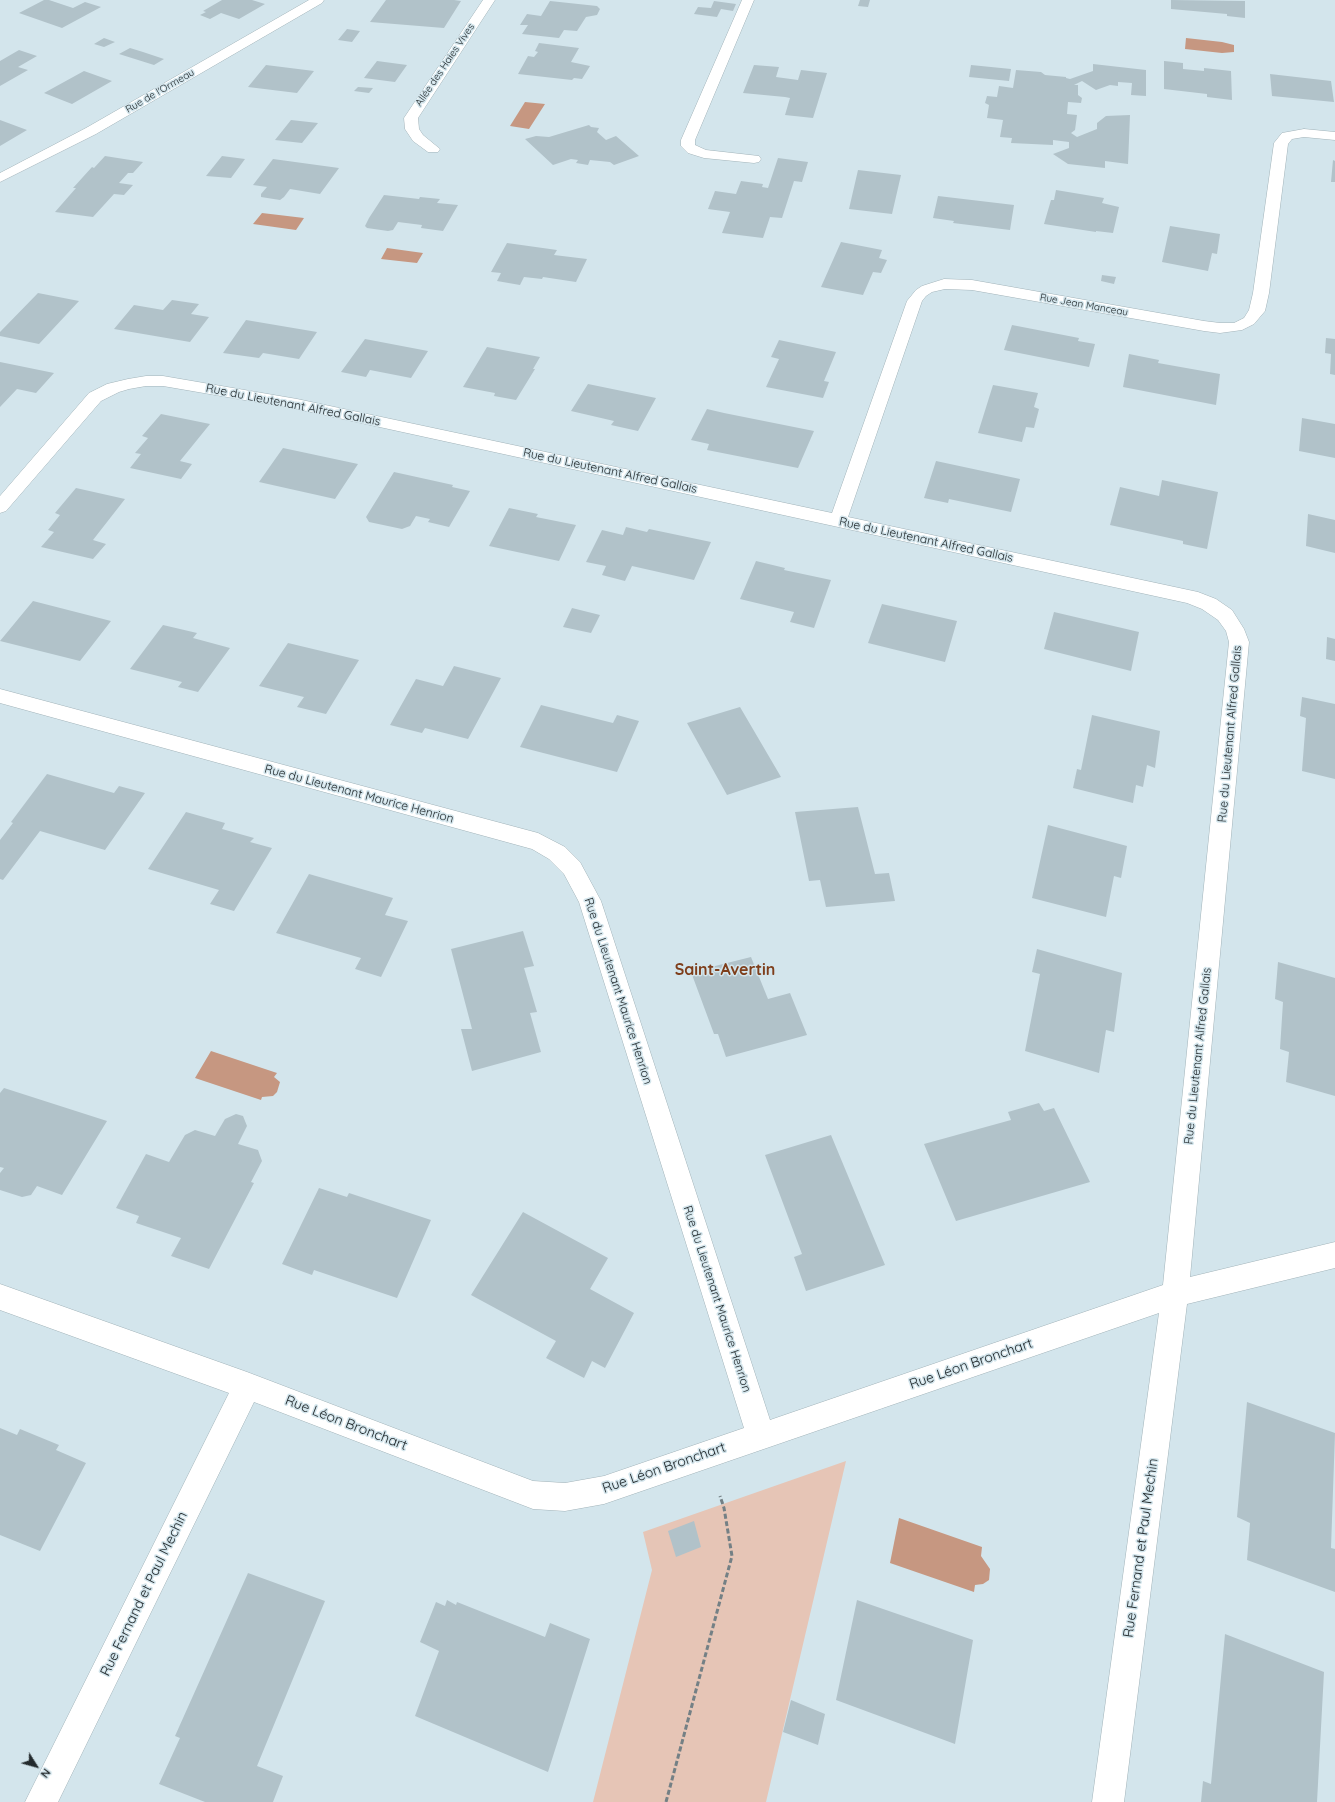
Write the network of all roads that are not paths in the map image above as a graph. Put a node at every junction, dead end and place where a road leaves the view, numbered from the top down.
1 (318, 0) edge
2 (489, 0) edge
3 (748, 0) edge
4 (1335, 136) edge
5 (433, 149) dead end
6 (754, 159) dead end
7 (0, 178) edge
8 (0, 507) edge
9 (838, 521) junction
10 (0, 696) edge
11 (1335, 1255) edge
12 (1175, 1294) junction
13 (0, 1297) edge
14 (247, 1386) junction
15 (761, 1437) junction
16 (41, 1802) edge
17 (1108, 1802) edge

1 - 7 street, Rue de l'Ormeau
2 - 5 street, Allée des Haies Vives
3 - 6 street
4 - 9 street, Rue Jean Manceau
8 - 9 street, Rue du Lieutenant Alfred Gallais
9 - 12 street, Rue du Lieutenant Alfred Gallais
10 - 15 street, Rue du Lieutenant Maurice Henrion
11 - 12 street, Rue Léon Bronchart
12 - 15 street, Rue Léon Bronchart
12 - 17 street, Rue Fernand et Paul Mechin
13 - 14 street, Rue Léon Bronchart
14 - 15 street, Rue Léon Bronchart
14 - 16 street, Rue Fernand et Paul Mechin

